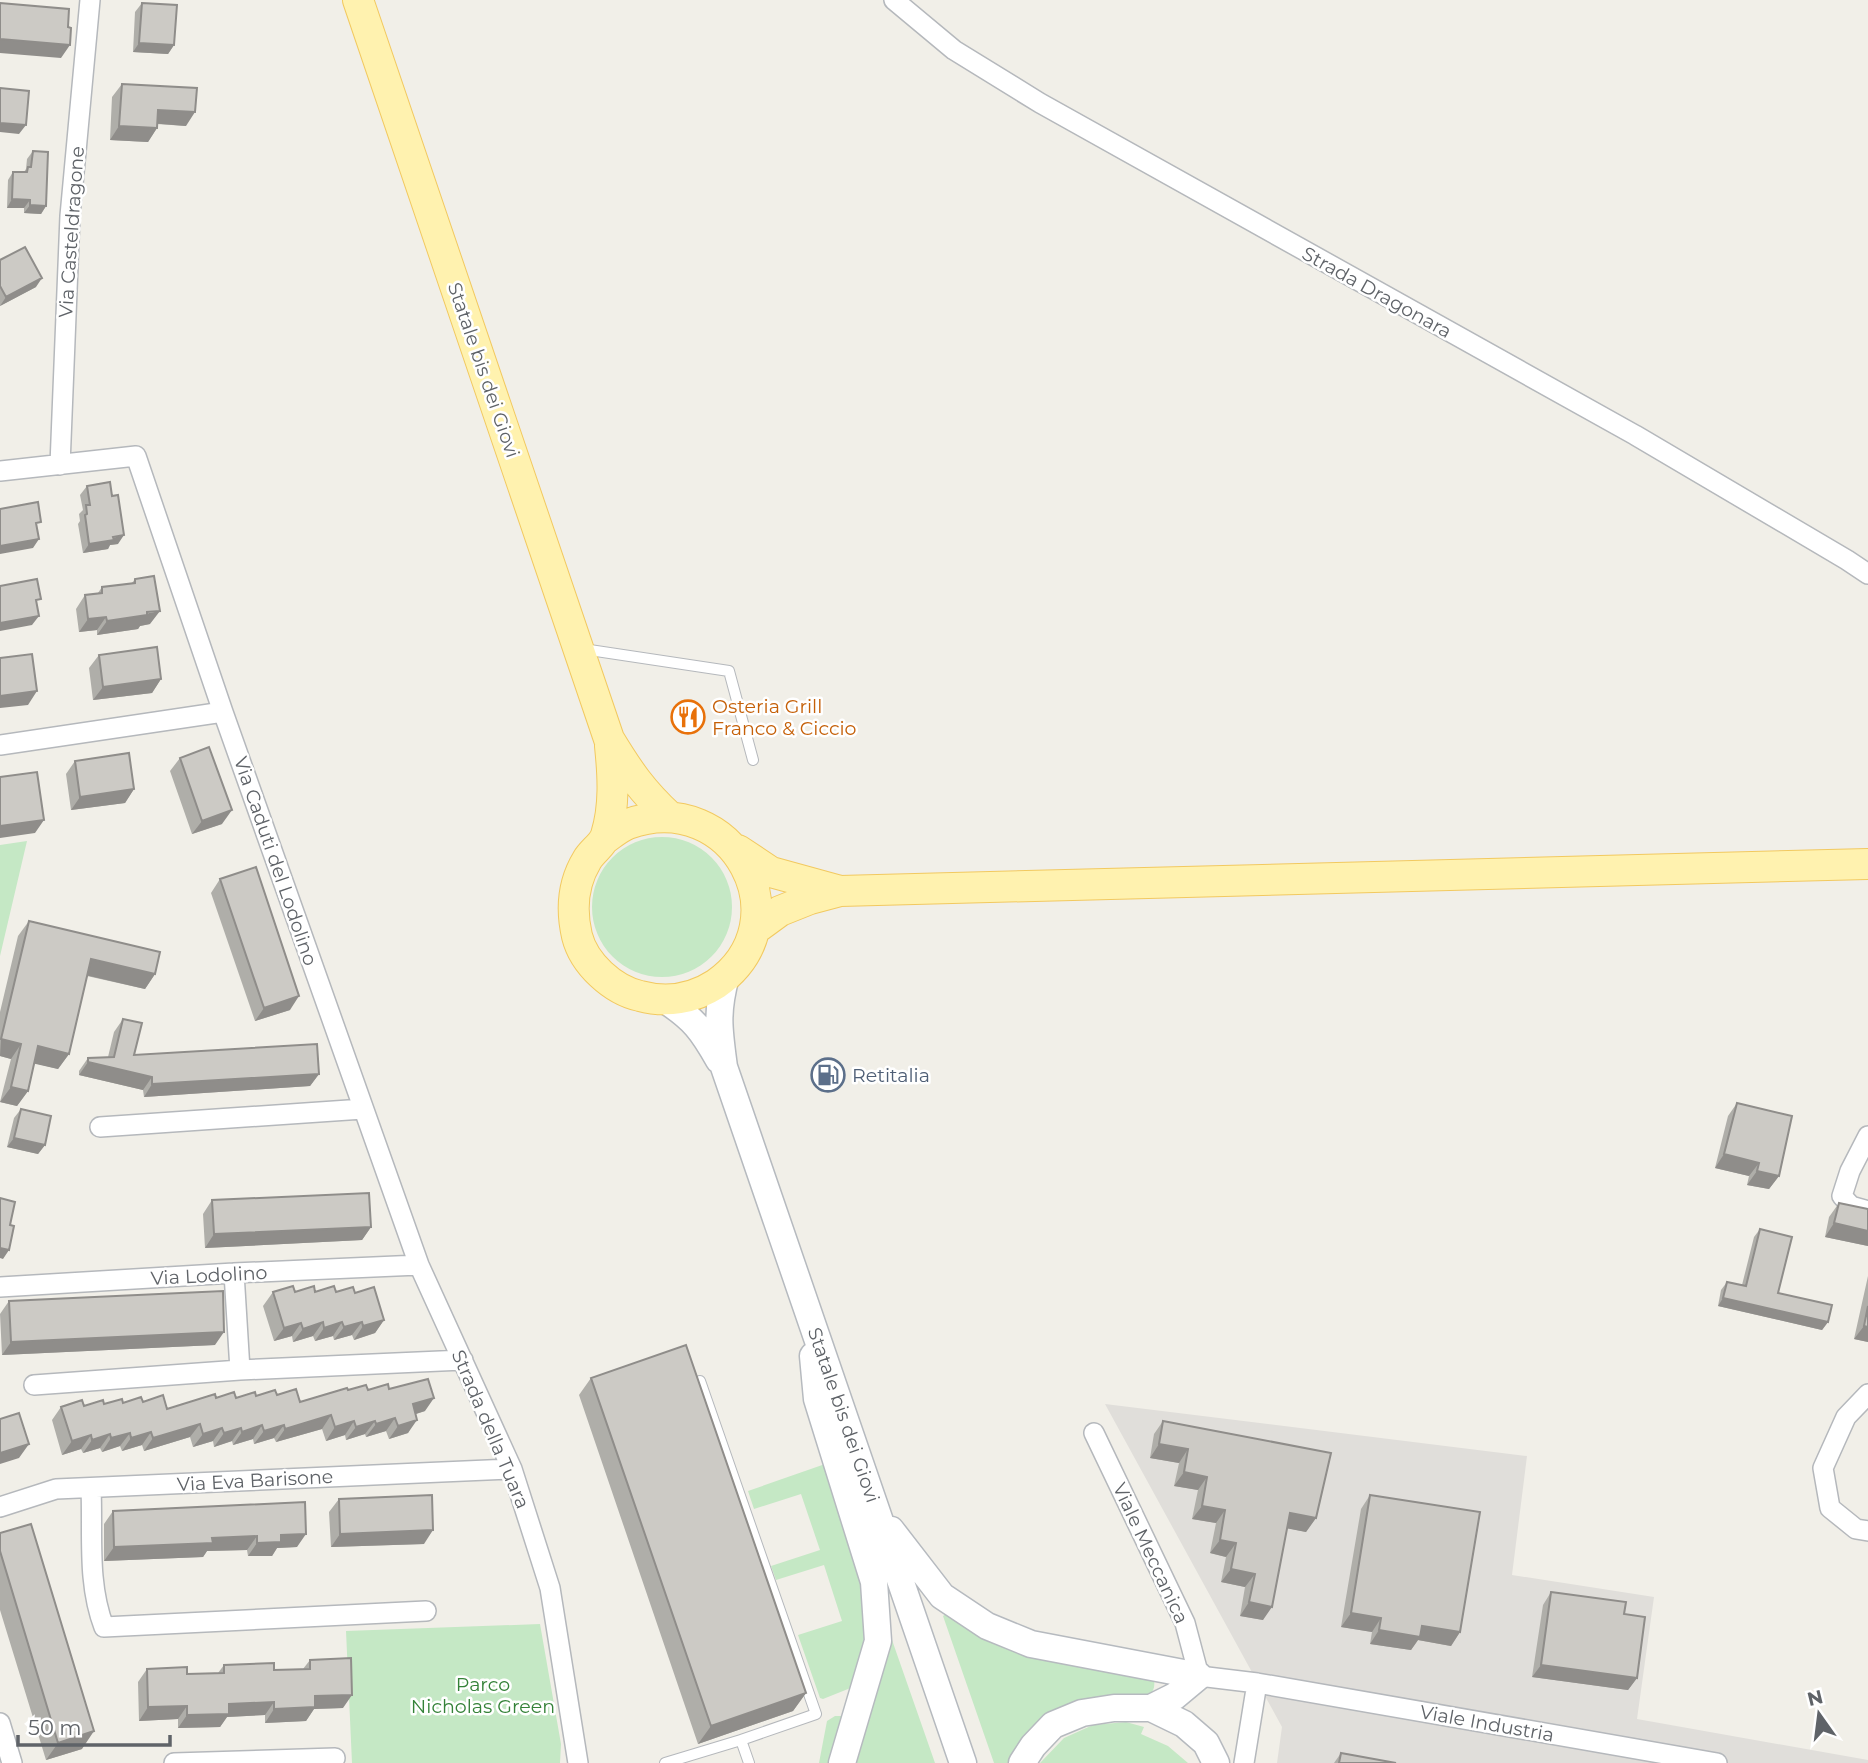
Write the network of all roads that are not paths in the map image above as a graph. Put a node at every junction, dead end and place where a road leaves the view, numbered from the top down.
1 (90, 0) edge
2 (344, 0) edge
3 (358, 0) edge
4 (894, 0) edge
5 (368, 29) junction
6 (60, 464) junction
7 (0, 471) edge
8 (1868, 574) edge
9 (579, 648) junction
10 (223, 712) junction
11 (609, 739) junction
12 (0, 745) edge
13 (753, 760) dead end
14 (670, 817) junction
15 (606, 838) junction
16 (733, 847) junction
17 (1868, 864) edge
18 (840, 891) junction
19 (754, 930) junction
20 (726, 976) junction
21 (665, 1000) junction
22 (724, 1067) junction
23 (363, 1109) junction
24 (100, 1127) dead end
25 (1868, 1136) edge
26 (1868, 1212) edge
27 (419, 1265) junction
28 (234, 1273) junction
29 (0, 1287) edge
30 (809, 1313) junction
31 (463, 1360) junction
32 (240, 1370) junction
33 (700, 1381) edge
34 (34, 1385) dead end
35 (1868, 1394) edge
36 (1094, 1433) dead end
37 (512, 1469) junction
38 (91, 1488) junction
39 (0, 1507) edge
40 (877, 1512) junction
41 (1868, 1531) edge
42 (426, 1611) dead end
43 (1199, 1676) junction
44 (1257, 1684) junction
45 (1150, 1708) junction
46 (0, 1723) edge
47 (741, 1740) junction
48 (1621, 1755) edge
49 (335, 1758) dead end
50 (12, 1763) edge
51 (174, 1763) edge
52 (578, 1763) edge
53 (664, 1763) edge
54 (750, 1763) edge
55 (842, 1763) edge
56 (963, 1763) edge
57 (1022, 1763) edge
58 (1216, 1763) edge
59 (1244, 1763) edge
60 (1717, 1763) edge

1 - 6 street, Via Casteldragone
2 - 5 street
3 - 5 main road, Statale bis dei Giovi
4 - 8 street, Strada Dragonara
5 - 9 main road, Statale bis dei Giovi
6 - 7 street
6 - 10 street, Via Caduti del Lodolino
9 - 11 main road, Statale bis dei Giovi
9 - 13 lane
10 - 12 street
10 - 23 street, Via Caduti del Lodolino
11 - 14 main road, Statale bis dei Giovi
11 - 15 main road, Statale bis dei Giovi
14 - 15 main road, Statale bis dei Giovi
14 - 16 main road, Statale bis dei Giovi
15 - 21 main road, Statale bis dei Giovi
16 - 18 main road
16 - 19 main road, Statale bis dei Giovi
17 - 18 main road
18 - 19 main road
19 - 20 main road, Statale bis dei Giovi
20 - 21 main road, Statale bis dei Giovi
20 - 22 main road, Statale bis dei Giovi
21 - 22 main road, Statale bis dei Giovi
22 - 30 main road, Statale bis dei Giovi
23 - 24 street
23 - 27 street, Via Caduti del Lodolino
25 - 26 street
27 - 28 street, Via Lodolino
27 - 31 street, Strada della Tuara
28 - 29 street, Via Lodolino
28 - 32 street
30 - 40 main road, Statale bis dei Giovi
30 - 55 main road
31 - 32 street
31 - 37 street, Strada della Tuara
32 - 34 street
33 - 47 lane
35 - 41 street
36 - 43 street, Viale Meccanica
37 - 38 street, Via Eva Barisone
37 - 52 street, Strada della Tuara
38 - 39 street, Via Eva Barisone
38 - 42 street
40 - 43 main road
40 - 56 main road, Statale bis dei Giovi
43 - 44 street, Viale Industria
43 - 45 main road
44 - 48 street, Viale Industria
44 - 59 street
45 - 57 main road
45 - 58 main road
46 - 50 street
47 - 53 lane
47 - 54 lane
48 - 60 street, Viale Industria
49 - 51 street

